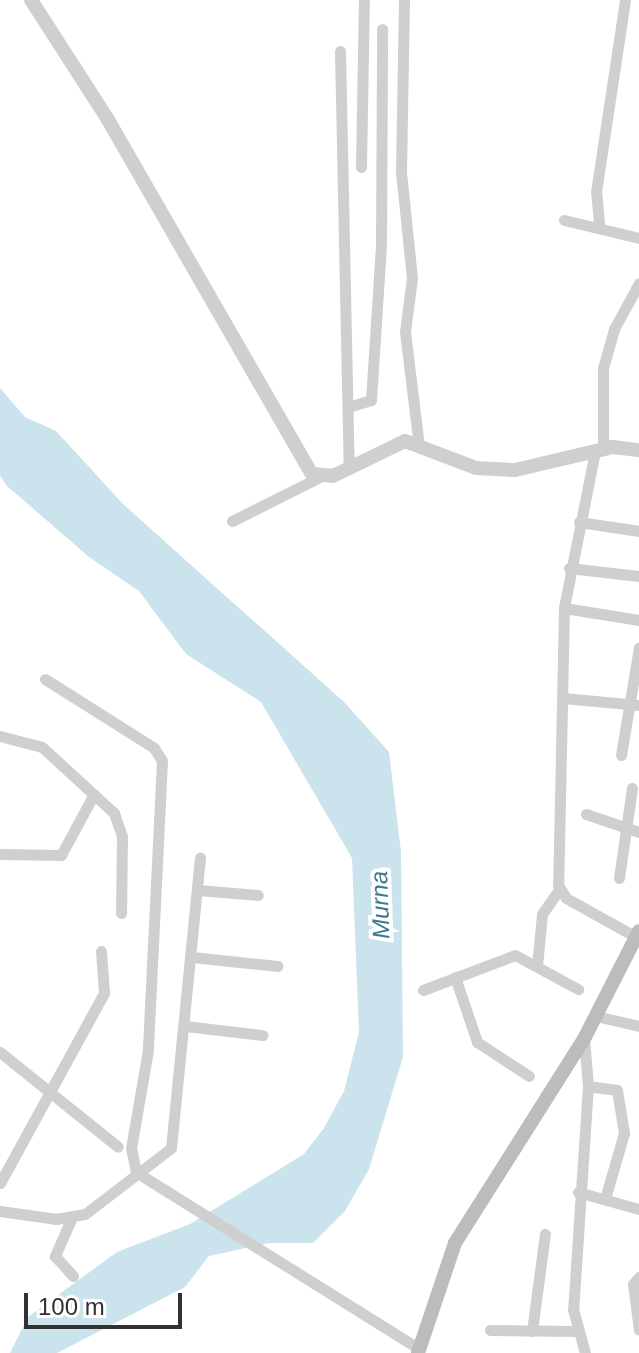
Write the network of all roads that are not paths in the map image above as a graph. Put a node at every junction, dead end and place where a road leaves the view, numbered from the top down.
1 (31, 0) edge
2 (364, 0) edge
3 (404, 0) edge
4 (625, 0) edge
5 (382, 29) dead end
6 (340, 51) dead end
7 (362, 120) junction
8 (381, 120) junction
9 (361, 167) dead end
10 (564, 220) dead end
11 (599, 224) junction
12 (639, 238) edge
13 (639, 283) edge
14 (348, 407) junction
15 (419, 446) junction
16 (599, 450) junction
17 (639, 450) edge
18 (349, 466) junction
19 (324, 475) junction
20 (232, 521) dead end
21 (579, 522) junction
22 (639, 531) edge
23 (569, 568) junction
24 (639, 576) edge
25 (564, 608) junction
26 (639, 620) edge
27 (639, 647) edge
28 (45, 679) dead end
29 (563, 698) junction
30 (634, 704) edge
31 (0, 736) edge
32 (621, 755) dead end
33 (632, 788) dead end
34 (94, 794) junction
35 (586, 814) dead end
36 (627, 827) junction
37 (639, 832) edge
38 (0, 854) edge
39 (200, 857) dead end
40 (619, 878) dead end
41 (198, 890) junction
42 (559, 890) junction
43 (258, 895) dead end
44 (121, 913) dead end
45 (637, 934) edge
46 (101, 951) dead end
47 (192, 957) junction
48 (278, 966) dead end
49 (537, 966) junction
50 (455, 977) junction
51 (578, 989) dead end
52 (423, 990) dead end
53 (596, 1016) junction
54 (185, 1026) junction
55 (639, 1026) edge
56 (262, 1035) dead end
57 (584, 1039) junction
58 (0, 1052) edge
59 (529, 1076) dead end
60 (588, 1086) junction
61 (49, 1089) junction
62 (624, 1133) junction
63 (639, 1133) edge
64 (118, 1147) dead end
65 (136, 1172) junction
66 (0, 1183) edge
67 (578, 1192) junction
68 (605, 1199) junction
69 (639, 1209) edge
70 (0, 1211) edge
71 (72, 1217) junction
72 (545, 1234) dead end
73 (73, 1276) dead end
74 (639, 1277) edge
75 (490, 1330) dead end
76 (639, 1330) edge
77 (532, 1331) junction
78 (577, 1331) junction
79 (419, 1351) edge
80 (585, 1353) edge

1 - 19 street
2 - 7 street
3 - 15 street
4 - 11 street
5 - 8 street
6 - 14 street
7 - 8 street
7 - 9 street
8 - 14 street
10 - 11 street
11 - 12 street
13 - 16 street
14 - 18 street
15 - 16 street
15 - 18 street
16 - 17 street
16 - 21 street
18 - 19 street
19 - 20 street
21 - 22 street
21 - 23 street
23 - 24 street
23 - 25 street
25 - 26 street
25 - 29 street
27 - 30 street
28 - 65 street
29 - 30 street
29 - 42 street
30 - 32 street
31 - 34 street
33 - 36 street
34 - 38 street
34 - 44 street
35 - 36 street
36 - 37 street
36 - 40 street
39 - 41 street
41 - 43 street
41 - 47 street
42 - 45 street
42 - 49 street
45 - 53 main road
46 - 61 street
47 - 48 street
47 - 54 street
49 - 50 street
49 - 51 street
50 - 52 street
50 - 59 street
53 - 55 street
53 - 57 main road
54 - 56 street
54 - 65 street
57 - 60 street
57 - 79 main road
58 - 61 street
60 - 62 street
60 - 67 street
61 - 64 street
61 - 66 street
62 - 63 street
62 - 68 street
65 - 71 street
65 - 79 street
67 - 68 street
67 - 78 street
68 - 69 street
70 - 71 street
71 - 73 street
72 - 77 street
74 - 76 street
75 - 77 street
77 - 78 street
78 - 80 street

